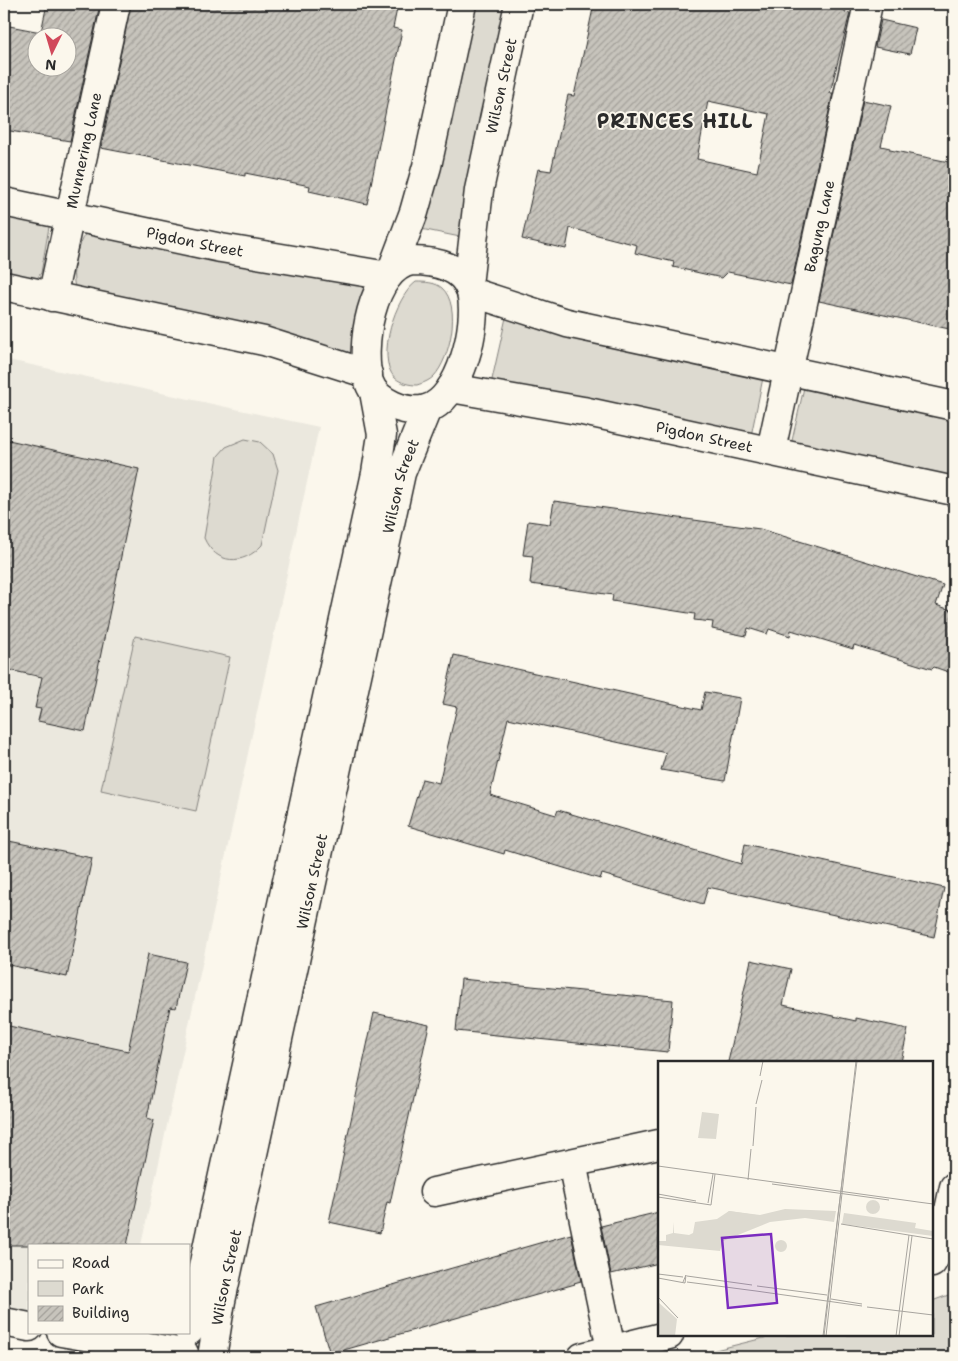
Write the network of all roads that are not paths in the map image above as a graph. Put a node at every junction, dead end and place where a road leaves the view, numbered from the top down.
1 (116, 4) edge
2 (462, 4) edge
3 (519, 4) edge
4 (868, 4) edge
5 (4, 202) edge
6 (69, 216) junction
7 (390, 273) junction
8 (4, 286) edge
9 (470, 289) junction
10 (52, 297) junction
11 (788, 372) junction
12 (371, 383) junction
13 (451, 388) junction
14 (954, 406) edge
15 (426, 409) junction
16 (771, 450) junction
17 (954, 490) edge
18 (658, 1144) edge
19 (572, 1163) junction
20 (954, 1187) edge
21 (434, 1192) dead end
22 (933, 1261) edge
23 (4, 1322) edge
24 (190, 1326) edge
25 (28, 1327) edge
26 (83, 1334) edge
27 (665, 1336) edge
28 (186, 1344) edge
29 (611, 1349) junction
30 (212, 1357) edge
31 (582, 1357) edge

1 - 6 street, Munnering Lane
2 - 7 street
3 - 9 street, Wilson Street
4 - 11 street, Bagung Lane
5 - 6 street, Pigdon Street
6 - 7 street, Pigdon Street
6 - 10 street, Munnering Lane
7 - 9 street
7 - 12 street
8 - 10 street
9 - 11 street
9 - 13 street
10 - 12 street
11 - 14 street
11 - 16 street, Bagung Lane
12 - 15 street
12 - 24 street, Wilson Street
13 - 15 street
13 - 16 street, Pigdon Street
15 - 30 street, Wilson Street
16 - 17 street, Pigdon Street
18 - 19 street
19 - 21 street
19 - 29 street
20 - 22 street
23 - 25 street
26 - 28 street
27 - 29 street
29 - 31 street

